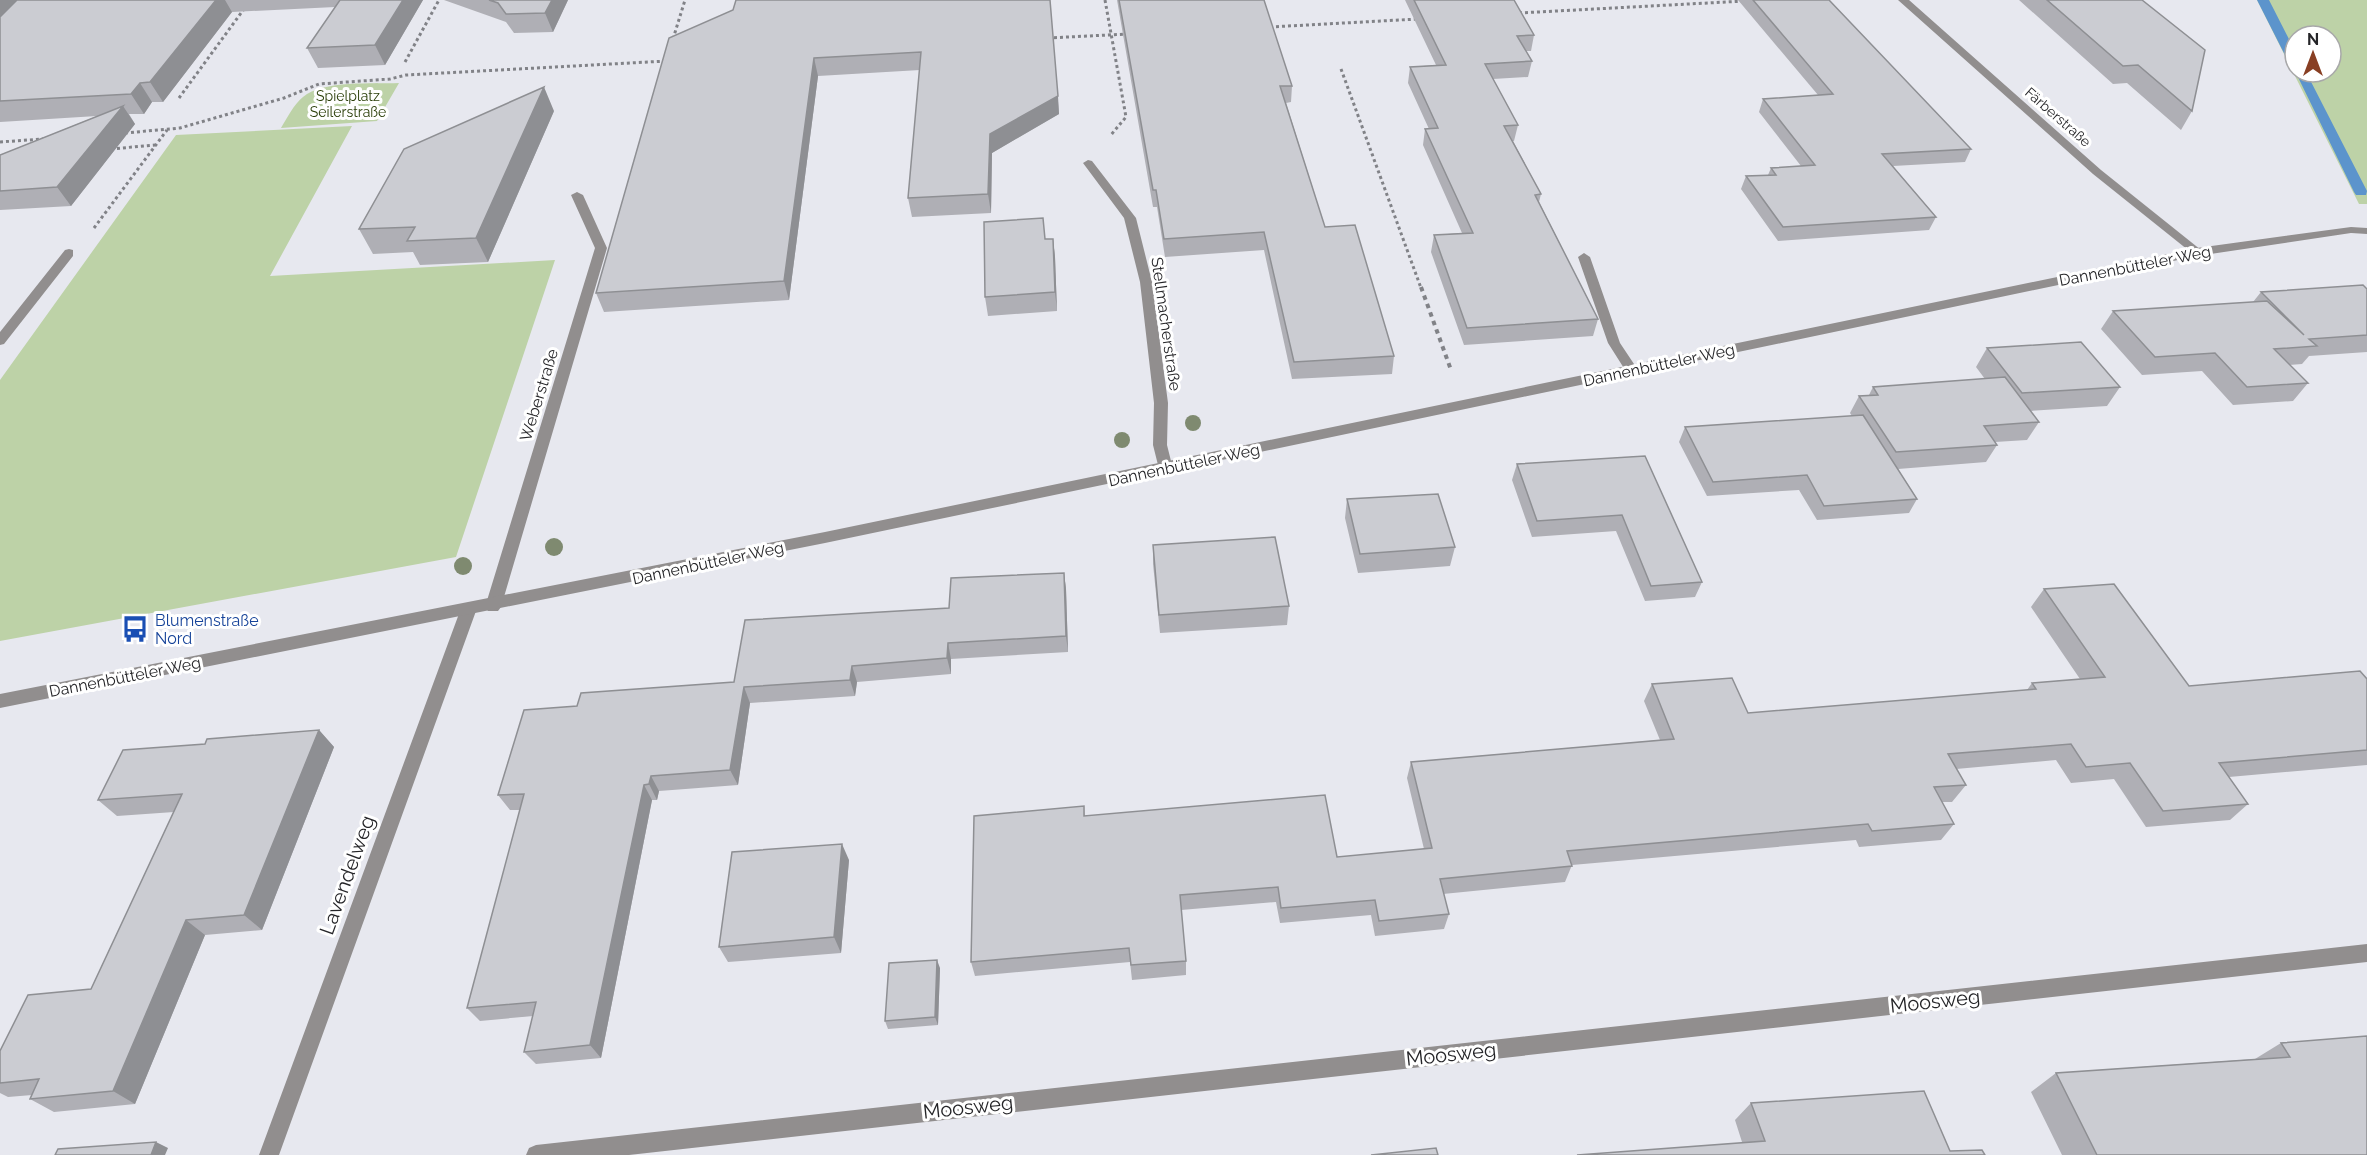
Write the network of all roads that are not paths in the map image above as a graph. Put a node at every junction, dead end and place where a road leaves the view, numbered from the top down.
1 (1903, 0) edge
2 (1088, 163) road end
3 (577, 195) dead end
4 (2367, 231) edge
5 (2197, 252) junction
6 (69, 253) road end
7 (1584, 257) dead end
8 (0, 341) edge
9 (1632, 370) junction
10 (1166, 469) junction
11 (493, 607) junction
12 (468, 611) junction
13 (0, 701) edge
14 (2367, 953) edge
15 (269, 1155) edge
16 (536, 1155) edge

1 - 5 street, Färberstraße
2 - 10 street, Stellmacherstraße
3 - 11 street, Weberstraße
4 - 5 street, Dannenbütteler Weg
5 - 9 street, Dannenbütteler Weg
6 - 8 street
7 - 9 street
9 - 10 street, Dannenbütteler Weg
10 - 11 street, Dannenbütteler Weg
11 - 12 street, Dannenbütteler Weg
12 - 13 street, Dannenbütteler Weg
12 - 15 street, Lavendelweg
14 - 16 street, Moosweg

